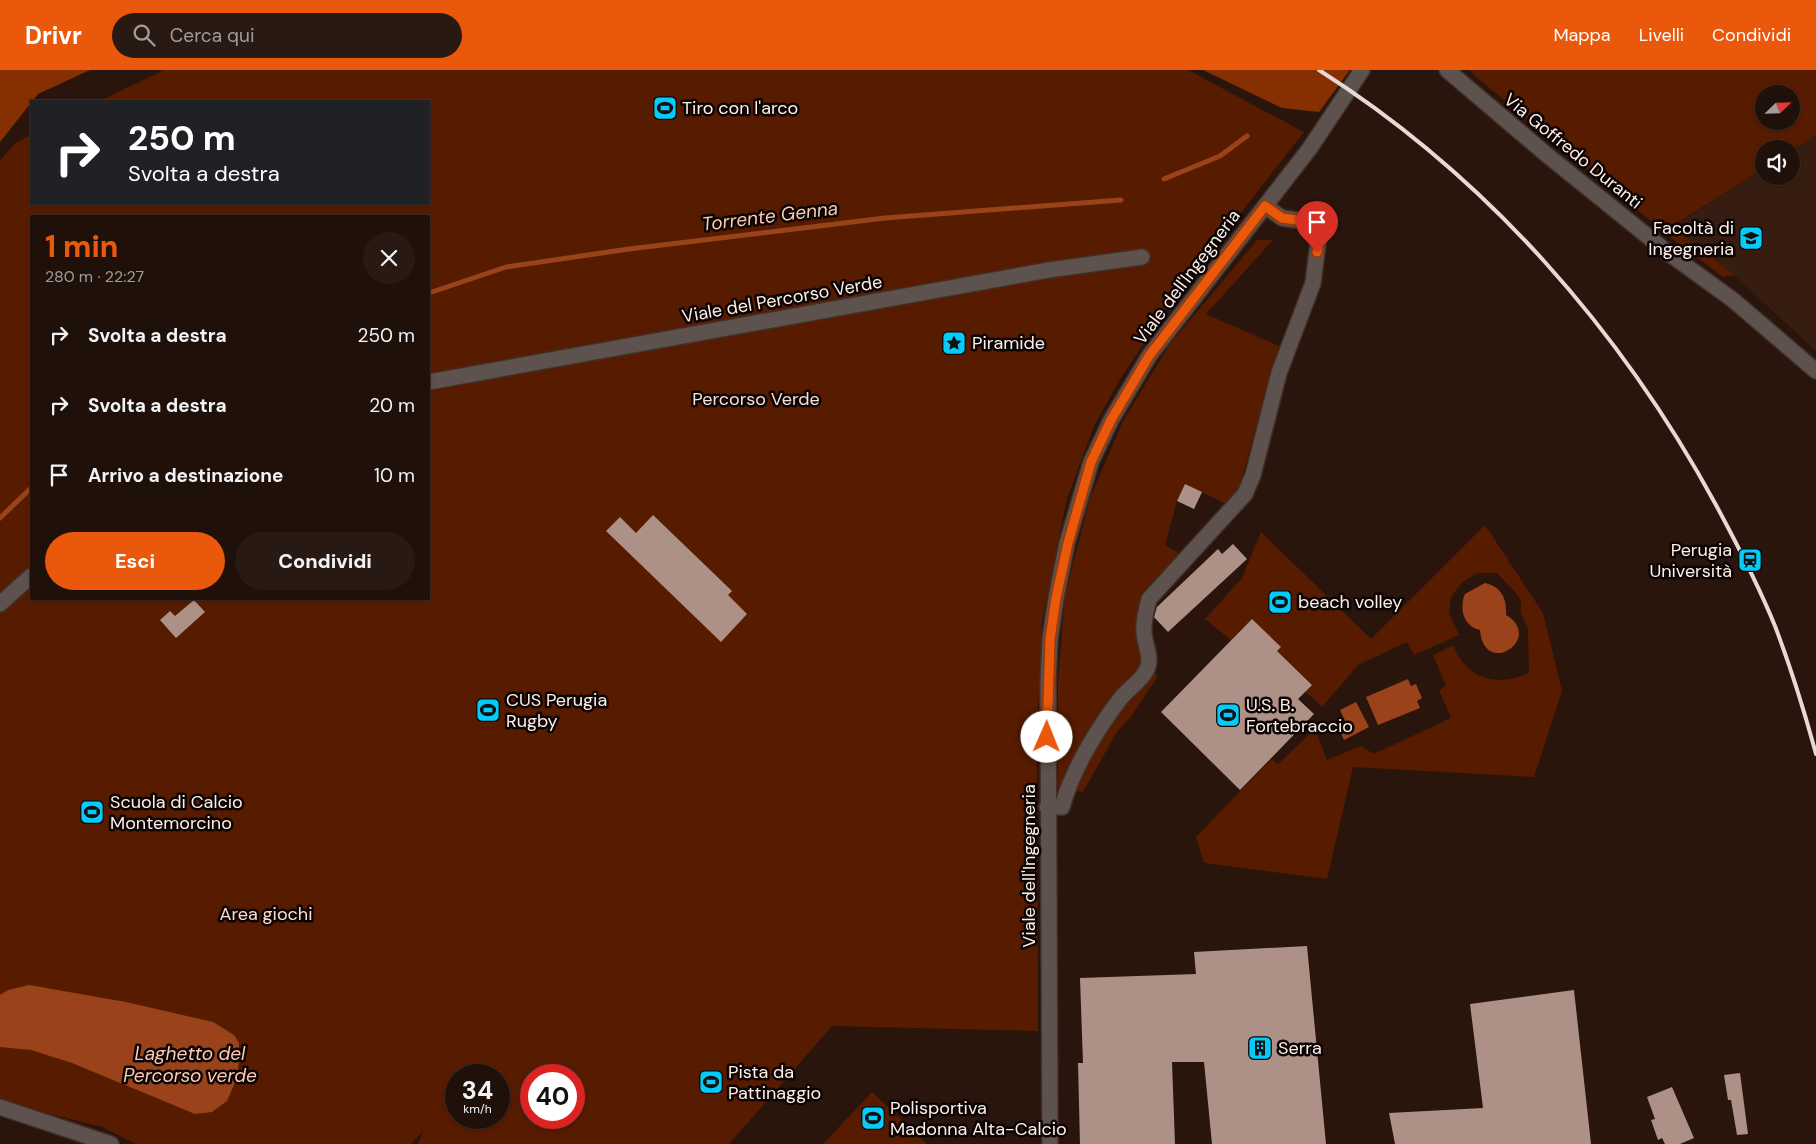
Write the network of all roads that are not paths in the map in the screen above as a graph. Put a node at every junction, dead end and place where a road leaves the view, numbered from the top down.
1 (1447, 70) edge
2 (1363, 72) edge
3 (1265, 206) junction
4 (1142, 257) dead end
5 (1816, 371) edge
6 (430, 382) edge
7 (30, 577) edge
8 (0, 604) edge
9 (1047, 807) junction
10 (0, 1107) edge
11 (111, 1144) edge
12 (1050, 1144) edge

1 - 5 street, Via Goffredo Duranti
2 - 3 street, Viale dell'Ingegneria
3 - 9 street, Viale dell'Ingegneria
3 - 9 street
4 - 6 street, Viale del Percorso Verde
7 - 8 street
9 - 12 street, Viale dell'Ingegneria
10 - 11 street

